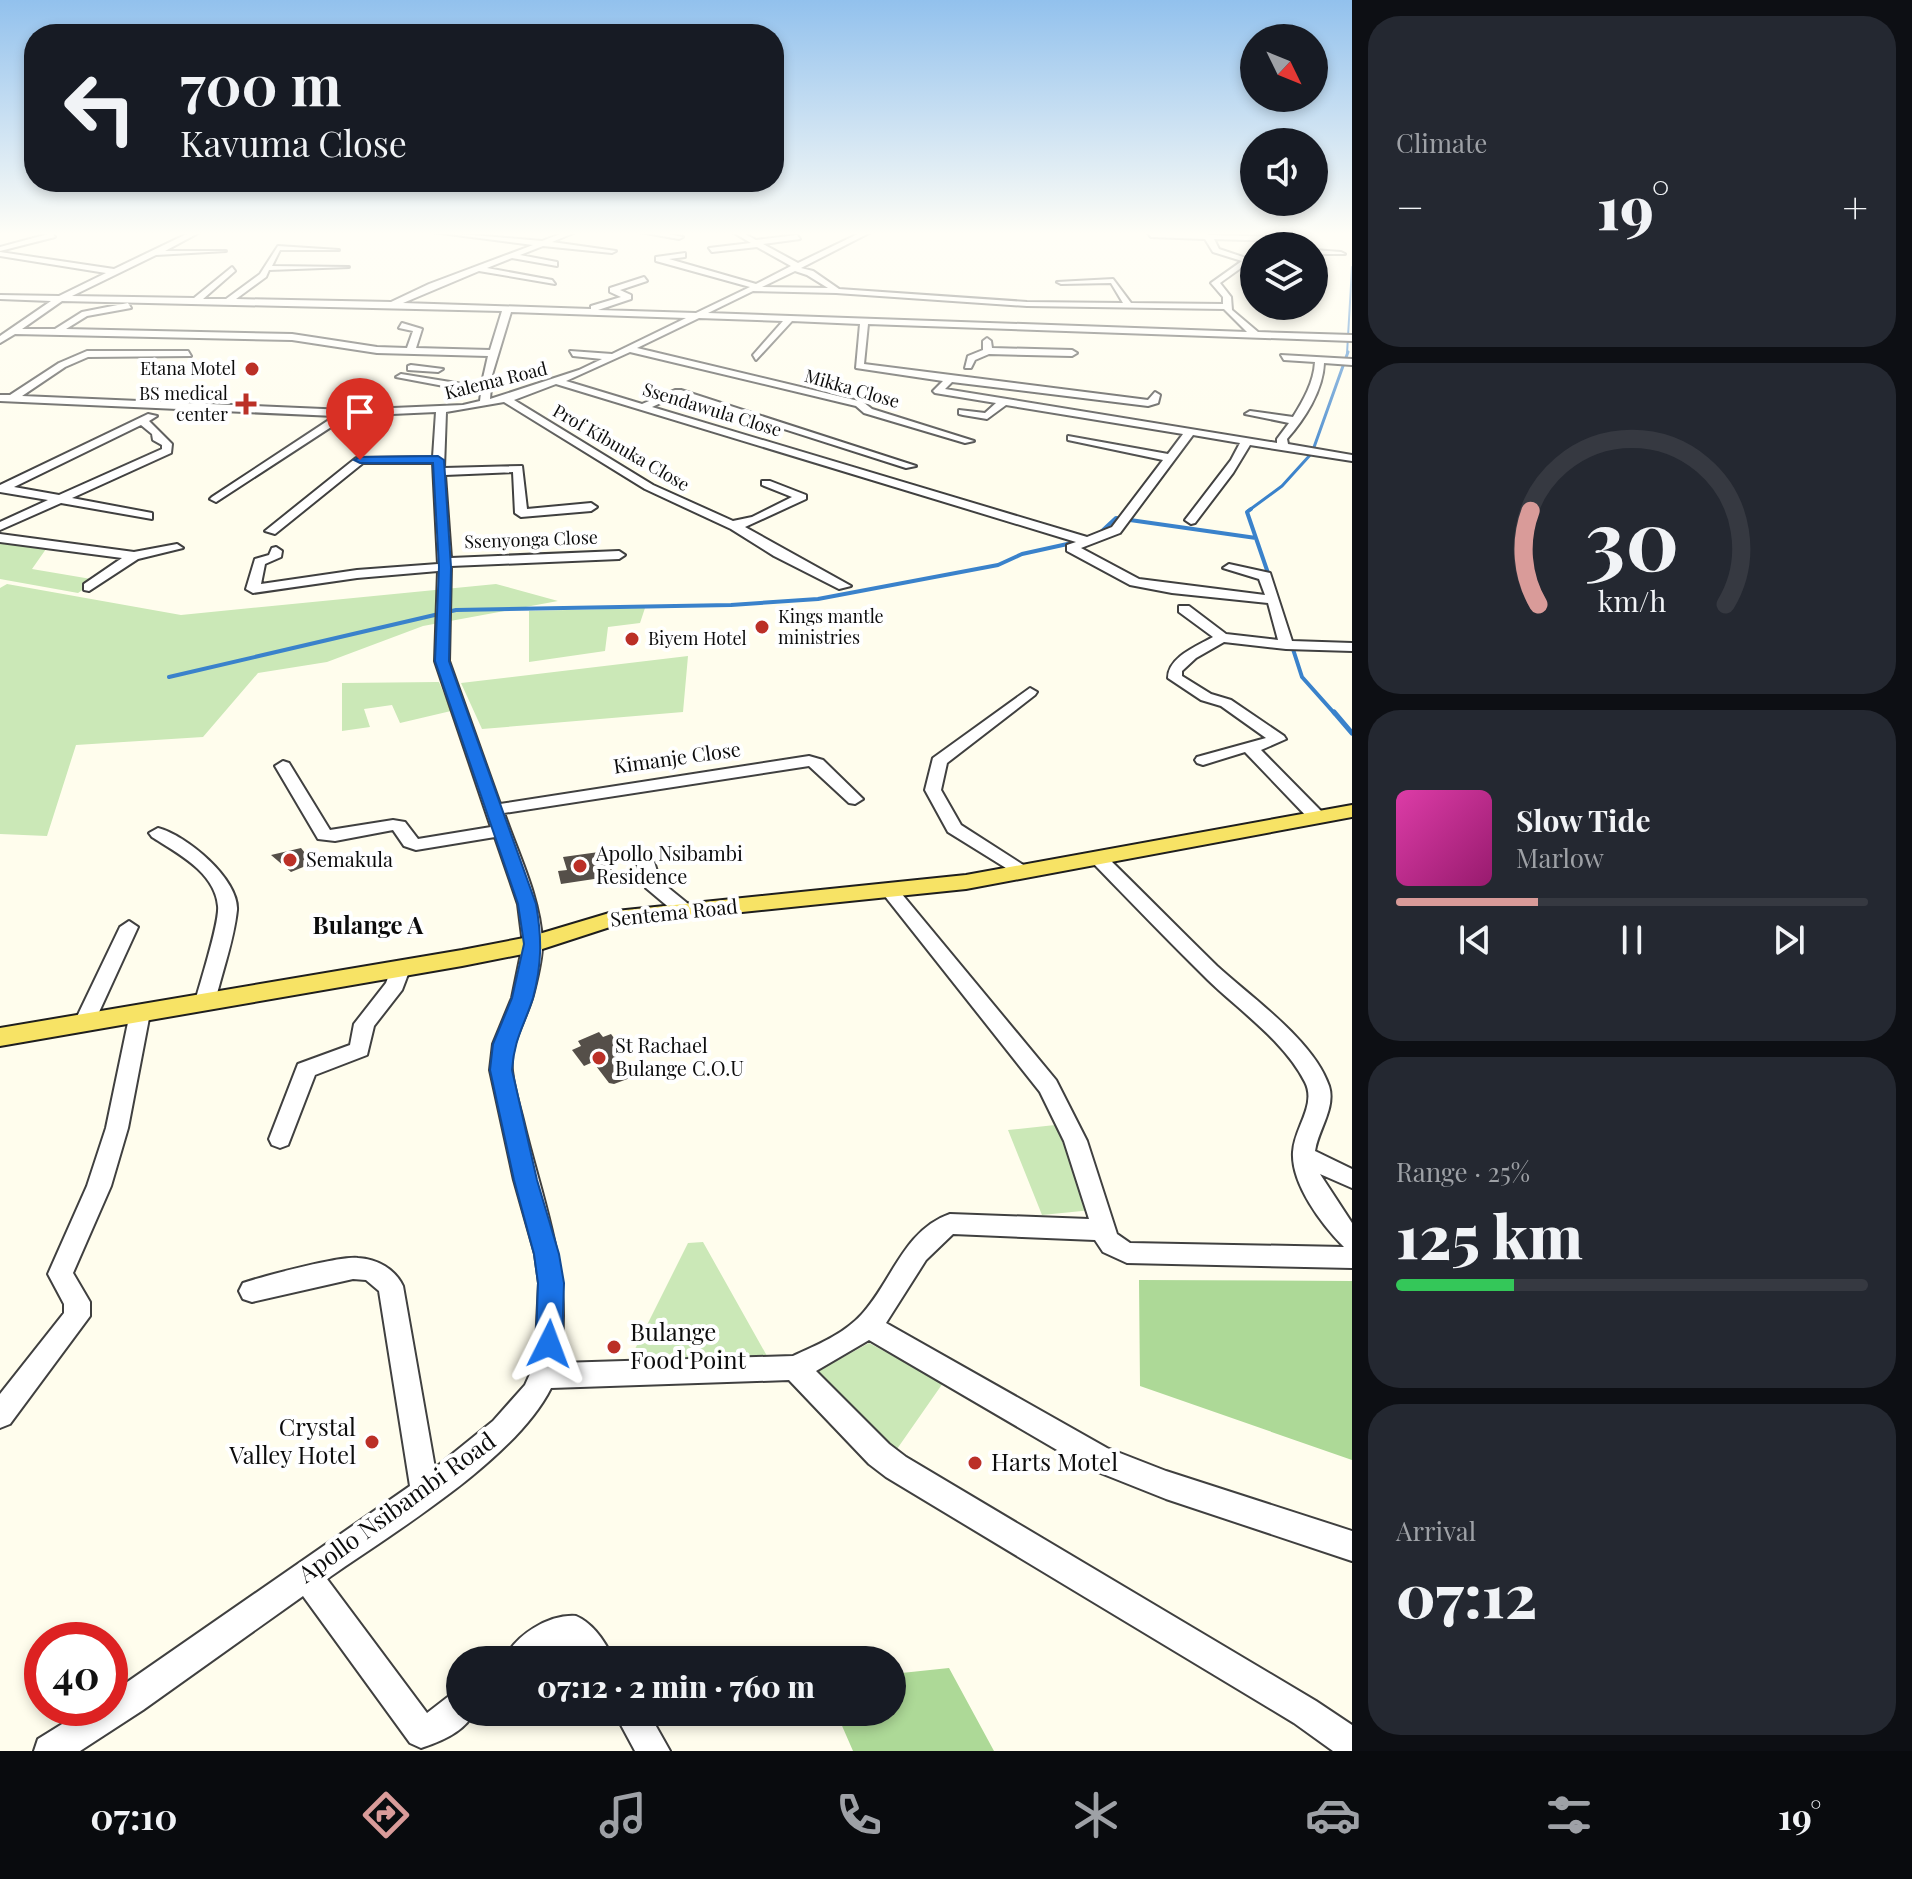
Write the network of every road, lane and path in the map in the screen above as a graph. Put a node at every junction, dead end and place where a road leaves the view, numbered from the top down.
1 (39, 313) edge
2 (97, 313) edge
3 (506, 313) edge
4 (600, 313) edge
5 (705, 313) edge
6 (1028, 313) edge
7 (1232, 313) edge
8 (650, 315) joint
9 (697, 317) junction
10 (789, 320) junction
11 (864, 323) junction
12 (402, 326) dead end
13 (987, 326) junction
14 (1029, 327) junction
15 (13, 331) junction
16 (57, 331) junction
17 (1256, 335) junction
18 (1352, 338) edge
19 (0, 340) edge
20 (632, 350) junction
21 (411, 351) junction
22 (988, 351) junction
23 (1042, 352) junction
24 (494, 353) junction
25 (573, 353) dead end
26 (1072, 353) dead end
27 (188, 354) dead end
28 (617, 357) junction
29 (756, 357) dead end
30 (1284, 357) dead end
31 (446, 358) dead end
32 (1319, 359) junction
33 (1352, 362) edge
34 (1048, 363) dead end
35 (968, 366) dead end
36 (411, 368) dead end
37 (438, 369) junction
38 (401, 377) dead end
39 (950, 379) junction
40 (428, 382) junction
41 (559, 382) junction
42 (1029, 388) junction
43 (486, 391) junction
44 (1155, 395) dead end
45 (6, 398) edge
46 (506, 399) junction
47 (1004, 402) junction
48 (485, 404) junction
49 (645, 406) junction
50 (1034, 406) junction
51 (169, 407) junction
52 (441, 411) junction
53 (963, 412) dead end
54 (346, 413) junction
55 (1250, 414) dead end
56 (143, 421) junction
57 (1298, 421) junction
58 (1190, 432) junction
59 (1072, 438) dead end
60 (1246, 440) junction
61 (969, 441) dead end
62 (1283, 447) junction
63 (1170, 458) junction
64 (1352, 458) edge
65 (438, 466) junction
66 (910, 466) dead end
67 (766, 483) dead end
68 (1, 489) edge
69 (55, 499) junction
70 (216, 499) dead end
71 (591, 507) dead end
72 (148, 516) dead end
73 (1191, 520) dead end
74 (0, 526) edge
75 (735, 526) junction
76 (271, 531) dead end
77 (0, 538) edge
78 (1082, 540) junction
79 (177, 548) dead end
80 (276, 551) dead end
81 (619, 555) dead end
82 (134, 556) junction
83 (445, 564) junction
84 (1229, 568) dead end
85 (844, 586) dead end
86 (89, 587) dead end
87 (1274, 600) junction
88 (1184, 609) dead end
89 (1222, 638) junction
90 (1293, 645) junction
91 (1352, 647) edge
92 (1030, 692) dead end
93 (1250, 746) junction
94 (1203, 760) dead end
95 (283, 766) dead end
96 (855, 799) dead end
97 (492, 810) junction
98 (1352, 811) edge
99 (1317, 817) junction
100 (499, 831) junction
101 (158, 833) dead end
102 (643, 855) dead end
103 (1098, 858) junction
104 (1022, 872) junction
105 (890, 891) junction
106 (685, 911) junction
107 (129, 927) dead end
108 (533, 944) junction
109 (400, 969) junction
110 (205, 1002) junction
111 (140, 1013) junction
112 (84, 1023) junction
113 (0, 1037) edge
114 (280, 1139) dead end
115 (1304, 1156) junction
116 (1352, 1179) edge
117 (1104, 1230) junction
118 (1352, 1240) edge
119 (1352, 1258) edge
120 (252, 1291) dead end
121 (868, 1326) junction
122 (795, 1368) junction
123 (543, 1376) junction
124 (0, 1415) edge
125 (425, 1492) junction
126 (1352, 1546) edge
127 (306, 1575) junction
128 (538, 1646) edge
129 (587, 1646) edge
130 (446, 1718) edge
131 (639, 1726) edge
132 (1352, 1745) edge
133 (50, 1751) edge
134 (654, 1751) edge

1 - 15 street
2 - 16 street
3 - 24 street
4 - 8 street
5 - 9 street, Kalema Road
6 - 14 street
7 - 17 street
8 - 9 street
9 - 10 street
9 - 20 street, Kalema Road
10 - 11 street
10 - 29 street
11 - 13 street
11 - 39 street
12 - 21 street
13 - 14 street
13 - 22 street
14 - 17 street
15 - 16 street
15 - 19 street
16 - 21 street
17 - 18 street
20 - 28 street, Kalema Road
20 - 61 street, Mikka Close
21 - 24 street
22 - 23 street
22 - 35 street
23 - 26 street
23 - 34 street
24 - 43 street
25 - 28 street
27 - 45 street
28 - 41 street, Kalema Road
30 - 32 street
31 - 37 street
32 - 33 street
32 - 57 street
36 - 37 street
37 - 40 street
38 - 40 street
39 - 42 street
39 - 47 street
40 - 43 street
41 - 46 street, Kalema Road
41 - 49 street, Ssendawula Close
42 - 44 street
42 - 50 street
43 - 48 street
45 - 51 street, Kalema Road
46 - 48 street, Kalema Road
46 - 75 street, Prof Kibuuka Close
47 - 50 street
47 - 53 street
48 - 52 street, Kalema Road
49 - 66 street
49 - 78 street, Ssendawula Close
50 - 58 street
51 - 54 street, Kalema Road
51 - 56 street
52 - 54 street, Kalema Road
52 - 65 street, Apollo Nsibambi Road
54 - 70 street
55 - 57 street
56 - 68 street
56 - 69 street
57 - 62 street
58 - 60 street
58 - 63 street
59 - 63 street
60 - 62 street
60 - 73 street
62 - 64 street
63 - 78 street
65 - 71 street
65 - 76 street
65 - 83 street, Apollo Nsibambi Road
67 - 75 street
68 - 69 street
69 - 72 street
69 - 74 street
75 - 85 street, Prof Kibuuka Close
77 - 82 street
78 - 87 street
79 - 82 street
80 - 83 street, Ssenyonga Close
81 - 83 street, Ssenyonga Close
82 - 86 street
83 - 97 street, Apollo Nsibambi Road
84 - 87 street
87 - 90 street
88 - 89 street
89 - 90 street
89 - 93 street
90 - 91 street
92 - 104 street
93 - 94 street
93 - 99 street
95 - 100 street
96 - 97 street, Kimanje Close
97 - 100 street, Apollo Nsibambi Road
98 - 99 main road, Sentema Road
99 - 103 main road, Sentema Road
100 - 108 street, Apollo Nsibambi Road
101 - 110 street
102 - 106 street
103 - 104 main road, Sentema Road
103 - 115 street
104 - 105 main road, Sentema Road
105 - 106 main road, Sentema Road
105 - 117 street
106 - 108 main road, Sentema Road
107 - 112 street
108 - 109 main road, Sentema Road
108 - 123 street, Apollo Nsibambi Road
109 - 110 main road, Sentema Road
109 - 114 street
110 - 111 main road, Sentema Road
111 - 112 main road, Sentema Road
111 - 124 street
112 - 113 main road, Sentema Road
115 - 116 street
115 - 118 street
117 - 119 street
117 - 121 street
120 - 125 street
121 - 122 street
121 - 126 street
122 - 123 street
122 - 132 street
123 - 125 street, Apollo Nsibambi Road
125 - 127 street, Apollo Nsibambi Road
127 - 130 street
127 - 133 street, Apollo Nsibambi Road
128 - 129 street
131 - 134 street

